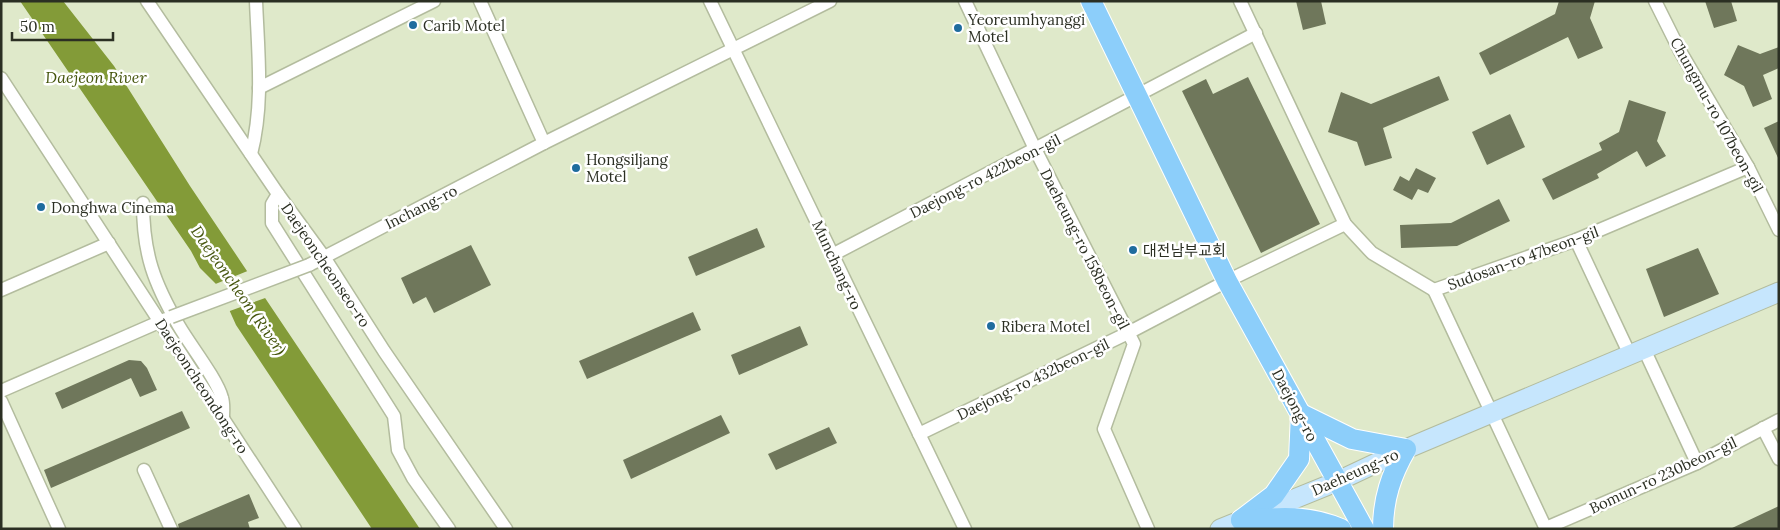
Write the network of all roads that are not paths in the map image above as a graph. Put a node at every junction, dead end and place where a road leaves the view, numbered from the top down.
1 (147, 1) edge
2 (256, 1) edge
3 (434, 1) edge
4 (480, 1) edge
5 (710, 1) edge
6 (830, 1) edge
7 (965, 1) edge
8 (1091, 1) edge
9 (1240, 1) edge
10 (1655, 1) edge
11 (1256, 33) junction
12 (733, 50) junction
13 (1, 78) edge
14 (259, 88) junction
15 (1137, 96) junction
16 (544, 144) junction
17 (1035, 150) junction
18 (251, 154) junction
19 (1748, 166) junction
20 (278, 194) junction
21 (143, 203) dead end
22 (1346, 224) junction
23 (1779, 230) edge
24 (1576, 240) junction
25 (109, 244) junction
26 (832, 255) junction
27 (324, 257) junction
28 (1227, 281) junction
29 (1, 290) edge
30 (1434, 290) junction
31 (1779, 292) edge
32 (166, 319) junction
33 (1128, 333) junction
34 (1637, 352) junction
35 (1, 391) edge
36 (1, 401) edge
37 (1490, 413) junction
38 (1301, 414) junction
39 (223, 417) junction
40 (1779, 420) edge
41 (1763, 428) junction
42 (919, 434) junction
43 (1406, 449) junction
44 (1779, 459) edge
45 (1697, 463) junction
46 (144, 470) dead end
47 (1336, 482) junction
48 (1241, 520) junction
49 (1546, 528) edge
50 (59, 529) edge
51 (171, 529) edge
52 (295, 529) edge
53 (449, 529) edge
54 (506, 529) edge
55 (965, 529) edge
56 (1148, 529) edge
57 (1220, 529) edge
58 (1341, 529) edge
59 (1364, 529) edge
60 (1383, 529) edge

1 - 18 street, Daejeoncheonseo-ro
2 - 14 street
3 - 14 street
4 - 16 street
5 - 12 street, Munchang-ro
6 - 12 street, Inchang-ro
7 - 17 street, Daeheung-ro 158beon-gil
8 - 15 main road, Daejong-ro
9 - 11 street, Sudosan-ro 47beon-gil
10 - 19 street, Chungmu-ro 107beon-gil
11 - 15 street
11 - 22 street, Sudosan-ro 47beon-gil
12 - 16 street, Inchang-ro
12 - 26 street, Munchang-ro
13 - 25 street, Daejeoncheondong-ro
14 - 18 street
15 - 17 street, Daejong-ro 422beon-gil
15 - 28 main road, Daejong-ro
16 - 27 street, Inchang-ro
17 - 26 street, Daejong-ro 422beon-gil
17 - 33 street, Daeheung-ro 158beon-gil
18 - 20 street, Daejeoncheonseo-ro
19 - 23 street, Chungmu-ro 107beon-gil
19 - 24 street, Sudosan-ro 47beon-gil
20 - 27 street, Daejeoncheonseo-ro
20 - 53 street
21 - 39 street
22 - 28 street
22 - 30 street, Sudosan-ro 47beon-gil
24 - 30 street, Sudosan-ro 47beon-gil
24 - 34 street
25 - 29 street
25 - 32 street, Daejeoncheondong-ro
26 - 42 street, Munchang-ro
27 - 32 street, Inchang-ro, bridge
27 - 54 street, Daejeoncheonseo-ro
28 - 33 street, Daejong-ro 432beon-gil
28 - 38 main road, Daejong-ro
30 - 37 street
31 - 34 main road, Daeheung-ro
32 - 35 street, Inchang-ro
32 - 39 street, Daejeoncheondong-ro
33 - 42 street, Daejong-ro 432beon-gil
33 - 56 street, Daeheung-ro 158beon-gil
34 - 37 main road, Daeheung-ro
34 - 45 street
36 - 50 street
37 - 43 main road, Daeheung-ro
37 - 49 street
38 - 43 main road
38 - 47 main road, Daejong-ro
38 - 48 main road
39 - 52 street, Daejeoncheondong-ro
40 - 41 street, Bomun-ro 230beon-gil
41 - 44 street
41 - 45 street, Bomun-ro 230beon-gil
42 - 55 street, Munchang-ro
43 - 47 main road, Daeheung-ro
43 - 60 main road
45 - 49 street, Bomun-ro 230beon-gil
46 - 51 street
47 - 48 main road, Daeheung-ro
47 - 59 main road, Daejong-ro
48 - 57 main road, Daeheung-ro
48 - 58 main road

